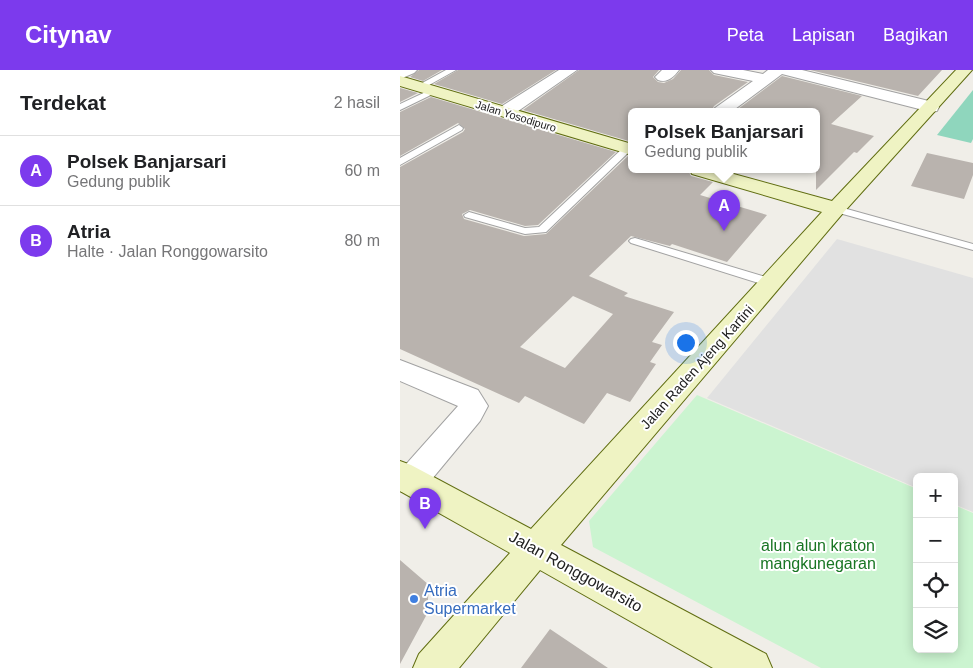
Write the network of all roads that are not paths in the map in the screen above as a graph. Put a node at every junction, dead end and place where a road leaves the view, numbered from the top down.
1 (452, 70) edge
2 (569, 70) edge
3 (719, 70) edge
4 (784, 70) edge
5 (964, 70) edge
6 (771, 75) edge
7 (410, 82) edge
8 (400, 107) edge
9 (931, 107) junction
10 (726, 108) edge
11 (505, 112) junction
12 (459, 128) dead end
13 (628, 149) edge
14 (628, 152) edge
15 (400, 162) edge
16 (710, 173) edge
17 (836, 209) junction
18 (469, 215) dead end
19 (635, 241) dead end
20 (973, 247) edge
21 (772, 283) junction
22 (400, 370) edge
23 (405, 478) edge
24 (536, 548) junction
25 (433, 668) edge
26 (752, 668) edge

1 - 7 lane
2 - 11 street
3 - 6 street
4 - 9 street
5 - 9 main road, Jalan Raden Ajeng Kartini
6 - 10 street
7 - 8 lane
7 - 11 main road, Jalan Yosodipuro
9 - 17 main road, Jalan Raden Ajeng Kartini
11 - 13 main road, Jalan Yosodipuro
12 - 15 lane
14 - 18 lane
16 - 17 main road
17 - 20 lane
17 - 21 main road, Jalan Raden Ajeng Kartini
19 - 21 lane
21 - 24 main road, Jalan Raden Ajeng Kartini
22 - 23 street
23 - 24 main road, Jalan Ronggowarsito
24 - 25 main road, Jalan Raden Ajeng Kartini
24 - 26 main road, Jalan Ronggowarsito

